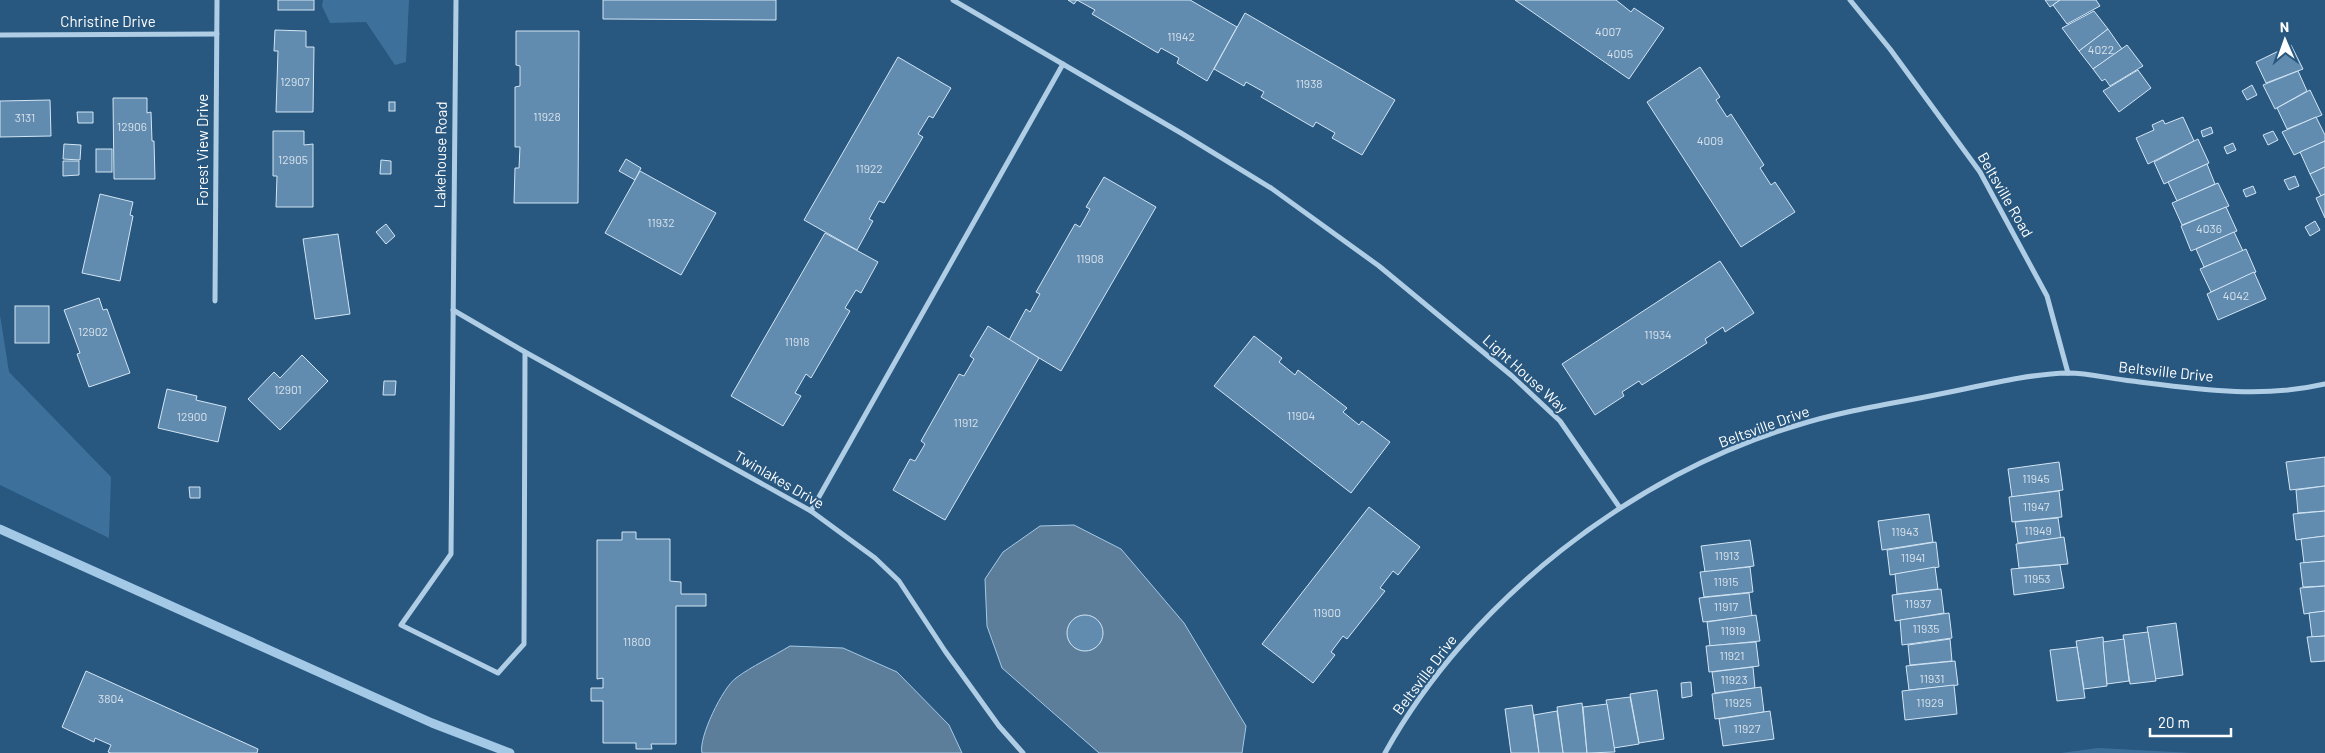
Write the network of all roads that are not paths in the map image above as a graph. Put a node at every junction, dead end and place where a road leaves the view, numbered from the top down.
1 (217, 0) edge
2 (456, 0) edge
3 (953, 0) edge
4 (1850, 0) edge
5 (217, 34) junction
6 (0, 35) edge
7 (1063, 64) junction
8 (215, 301) dead end
9 (453, 310) junction
10 (525, 352) junction
11 (2068, 373) junction
12 (2325, 384) edge
13 (1620, 508) junction
14 (811, 510) junction
15 (1023, 753) edge
16 (1385, 753) edge

1 - 5 street, Forest View Drive
2 - 9 street, Lakehouse Road
3 - 7 street, Light House Way
4 - 11 street, Beltsville Road
5 - 6 street, Christine Drive
5 - 8 street, Forest View Drive
7 - 13 street, Light House Way
7 - 14 street
9 - 10 street, Twinlakes Drive
9 - 10 street, Lakehouse Road
10 - 14 street, Twinlakes Drive
11 - 12 street, Beltsville Drive
11 - 13 street, Beltsville Drive
13 - 16 street, Beltsville Drive
14 - 15 street, Twinlakes Drive

